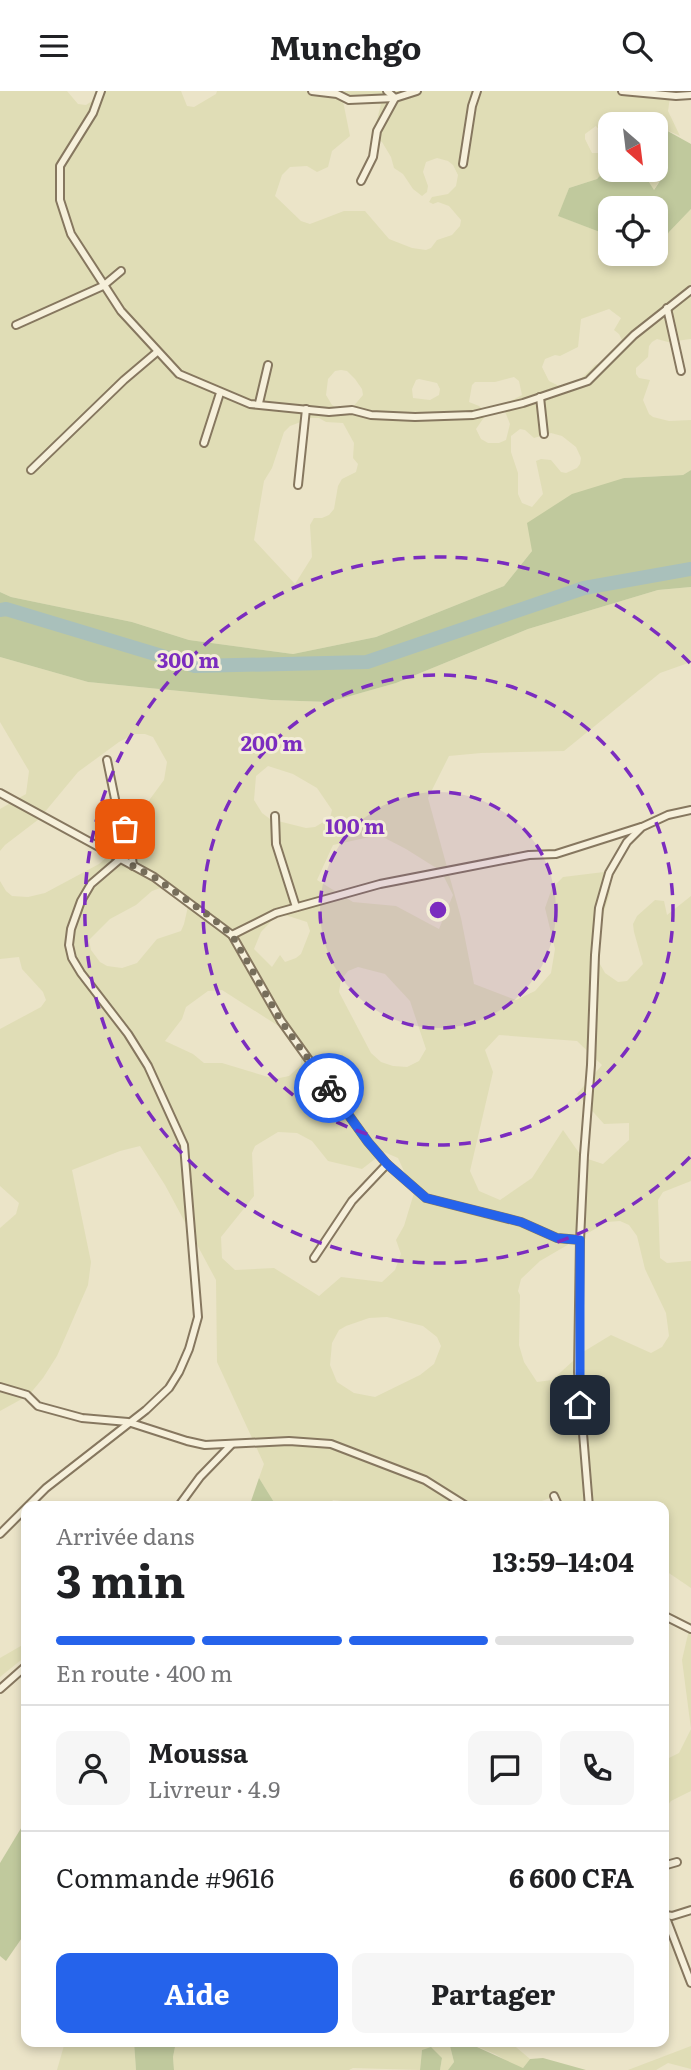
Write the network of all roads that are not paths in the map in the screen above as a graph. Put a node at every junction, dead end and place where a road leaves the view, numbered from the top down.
1 (101, 91) edge
2 (312, 91) edge
3 (387, 91) edge
4 (417, 91) edge
5 (477, 91) edge
6 (622, 91) edge
7 (691, 95) edge
8 (395, 98) junction
9 (463, 165) dead end
10 (360, 181) dead end
11 (121, 271) dead end
12 (103, 286) junction
13 (691, 290) edge
14 (667, 308) junction
15 (16, 325) dead end
16 (158, 352) junction
17 (268, 366) dead end
18 (681, 370) dead end
19 (220, 393) junction
20 (540, 397) junction
21 (259, 403) junction
22 (306, 409) junction
23 (544, 434) dead end
24 (204, 443) dead end
25 (31, 470) dead end
26 (298, 485) dead end
27 (107, 760) dead end
28 (0, 793) edge
29 (691, 810) edge
30 (275, 815) dead end
31 (642, 827) junction
32 (118, 860) junction
33 (133, 866) junction
34 (296, 907) junction
35 (232, 935) junction
36 (387, 1164) junction
37 (580, 1240) junction
38 (314, 1258) dead end
39 (0, 1387) edge
40 (128, 1422) junction
41 (231, 1445) junction
42 (554, 1496) dead end
43 (33, 1501) edge
44 (182, 1501) edge
45 (458, 1501) edge
46 (556, 1501) edge
47 (589, 1501) edge
48 (21, 1513) edge
49 (0, 1534) edge
50 (669, 1618) edge
51 (691, 1629) edge
52 (21, 1671) edge
53 (0, 1689) edge
54 (677, 1862) dead end
55 (669, 1864) edge
56 (691, 1910) edge
57 (669, 1915) edge
58 (669, 1926) edge
59 (691, 1983) edge

1 - 12 street
2 - 8 street
3 - 8 street
4 - 8 street
5 - 9 street
6 - 7 street
8 - 10 street
11 - 12 street
12 - 15 street
12 - 16 street
13 - 14 street
14 - 18 street
14 - 20 street
16 - 19 street
16 - 25 street
17 - 21 street
19 - 21 street
19 - 24 street
20 - 22 street
20 - 23 street
21 - 22 street
22 - 26 street
27 - 33 street
28 - 32 street
29 - 31 street
30 - 34 street
31 - 34 street
31 - 37 street
32 - 33 street
32 - 40 street
33 - 35 street
34 - 35 street
35 - 36 street
36 - 37 street
36 - 38 street
37 - 47 street
39 - 40 street
40 - 41 street
40 - 43 street
41 - 44 street
41 - 45 street
42 - 46 street
48 - 49 street
50 - 51 street
52 - 53 street
54 - 55 street
56 - 57 street
58 - 59 street

